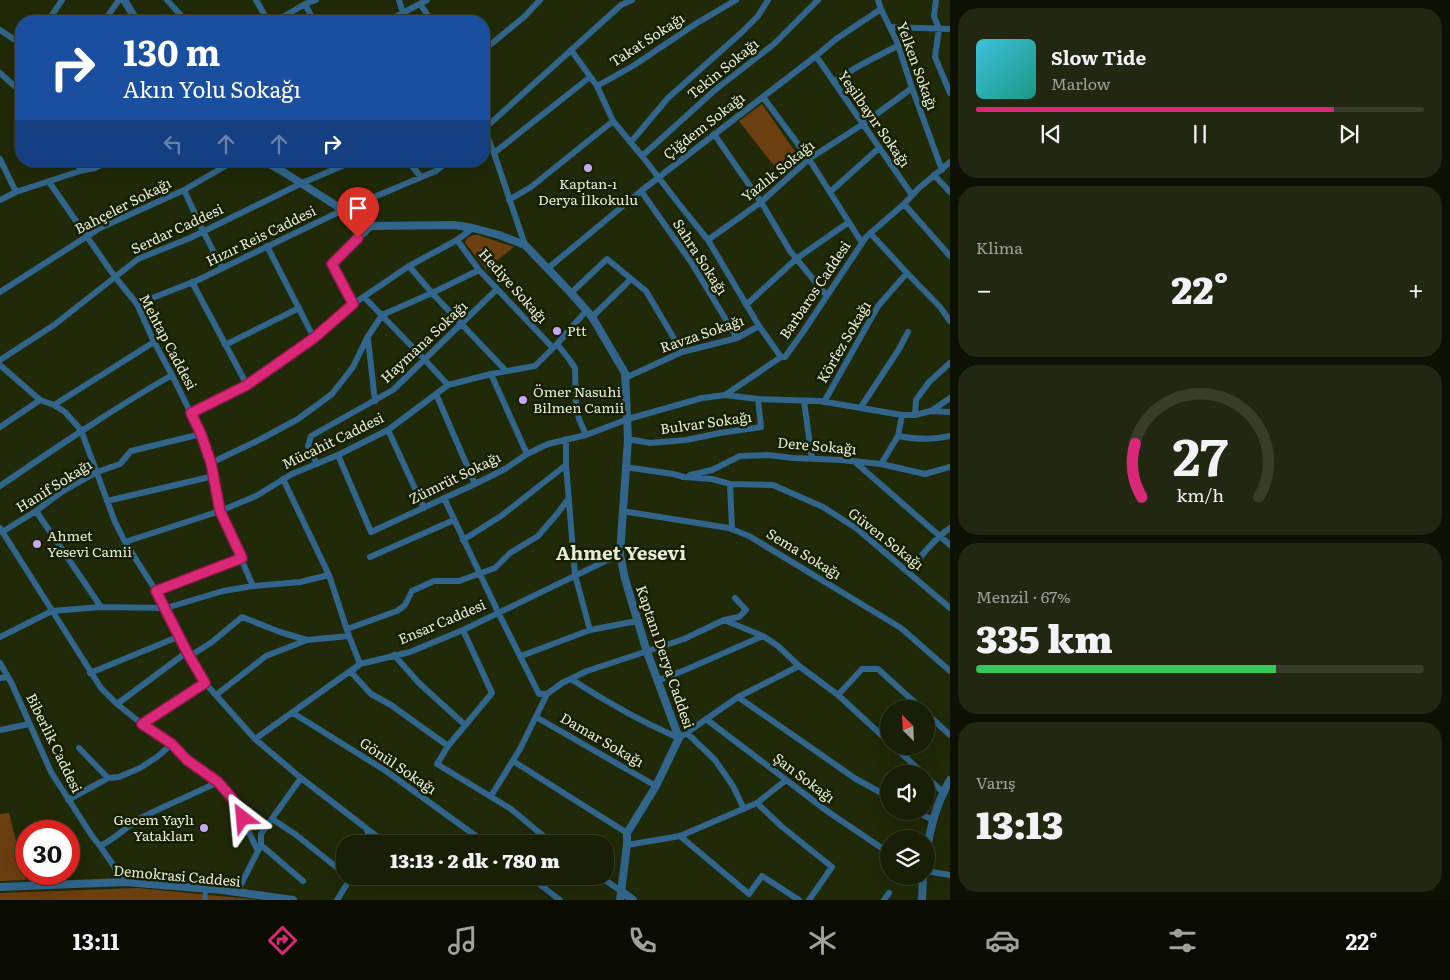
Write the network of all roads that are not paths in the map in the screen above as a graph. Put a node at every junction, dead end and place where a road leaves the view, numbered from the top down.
1 (62, 0) edge
2 (119, 0) edge
3 (124, 0) edge
4 (168, 0) edge
5 (256, 0) edge
6 (316, 0) edge
7 (399, 0) edge
8 (427, 0) edge
9 (540, 0) edge
10 (632, 0) edge
11 (734, 0) edge
12 (768, 0) edge
13 (818, 0) edge
14 (878, 0) edge
15 (936, 0) edge
16 (619, 2) edge
17 (305, 4) junction
18 (420, 4) junction
19 (881, 9) junction
20 (403, 13) junction
21 (52, 15) edge
22 (108, 15) edge
23 (133, 15) edge
24 (181, 15) edge
25 (265, 15) edge
26 (286, 15) edge
27 (311, 15) edge
28 (400, 15) edge
29 (428, 15) edge
30 (890, 27) junction
31 (939, 29) junction
32 (950, 29) edge
33 (0, 30) edge
34 (15, 40) edge
35 (490, 45) edge
36 (899, 45) junction
37 (571, 50) junction
38 (816, 56) junction
39 (0, 72) edge
40 (590, 77) junction
41 (834, 82) junction
42 (15, 86) edge
43 (597, 86) junction
44 (912, 88) junction
45 (950, 93) edge
46 (763, 97) junction
47 (613, 121) junction
48 (490, 123) edge
49 (863, 124) junction
50 (714, 134) junction
51 (631, 142) junction
52 (490, 143) edge
53 (879, 148) junction
54 (494, 153) junction
55 (642, 156) junction
56 (808, 159) junction
57 (0, 160) edge
58 (950, 162) edge
59 (79, 167) edge
60 (97, 167) edge
61 (224, 167) edge
62 (275, 167) edge
63 (340, 167) edge
64 (413, 167) edge
65 (441, 167) edge
66 (942, 170) junction
67 (80, 171) junction
68 (934, 175) junction
69 (421, 178) junction
70 (659, 178) junction
71 (49, 182) junction
72 (302, 183) junction
73 (184, 190) junction
74 (640, 191) junction
75 (16, 192) junction
76 (830, 192) junction
77 (950, 192) edge
78 (912, 195) junction
79 (0, 200) edge
80 (509, 200) junction
81 (761, 202) junction
82 (904, 204) junction
83 (343, 210) junction
84 (849, 222) junction
85 (372, 226) junction
86 (473, 228) junction
87 (203, 231) junction
88 (870, 233) junction
89 (87, 236) junction
90 (457, 240) junction
91 (708, 240) junction
92 (862, 243) junction
93 (525, 245) junction
94 (267, 246) junction
95 (950, 256) edge
96 (796, 259) junction
97 (410, 266) junction
98 (222, 268) junction
99 (547, 269) junction
100 (478, 270) junction
101 (907, 273) junction
102 (115, 277) junction
103 (630, 280) junction
104 (192, 282) junction
105 (497, 289) junction
106 (0, 292) edge
107 (432, 293) junction
108 (571, 293) junction
109 (827, 296) junction
110 (364, 297) junction
111 (137, 304) junction
112 (353, 304) junction
113 (746, 305) junction
114 (299, 308) junction
115 (589, 314) junction
116 (382, 315) junction
117 (950, 321) edge
118 (462, 324) junction
119 (759, 326) junction
120 (908, 332) dead end
121 (314, 338) junction
122 (367, 338) junction
123 (737, 338) junction
124 (154, 342) junction
125 (225, 346) junction
126 (555, 346) junction
127 (682, 352) junction
128 (781, 357) junction
129 (0, 360) edge
130 (425, 360) junction
131 (950, 363) edge
132 (0, 365) edge
133 (506, 371) junction
134 (172, 374) junction
135 (490, 374) junction
136 (625, 378) junction
137 (247, 385) junction
138 (448, 385) junction
139 (436, 394) junction
140 (725, 395) junction
141 (950, 398) edge
142 (758, 399) junction
143 (40, 400) junction
144 (375, 401) junction
145 (804, 401) junction
146 (824, 402) junction
147 (54, 405) junction
148 (861, 407) junction
149 (931, 411) junction
150 (950, 412) edge
151 (191, 413) junction
152 (902, 414) junction
153 (915, 415) junction
154 (628, 419) junction
155 (0, 427) edge
156 (81, 430) junction
157 (388, 430) junction
158 (201, 434) junction
159 (586, 435) junction
160 (898, 436) junction
161 (950, 436) edge
162 (628, 439) junction
163 (566, 440) junction
164 (527, 454) junction
165 (338, 455) junction
166 (812, 459) junction
167 (854, 462) junction
168 (211, 463) junction
169 (318, 464) junction
170 (881, 464) junction
171 (566, 465) junction
172 (625, 467) junction
173 (950, 467) edge
174 (97, 472) junction
175 (214, 476) junction
176 (684, 477) junction
177 (284, 479) junction
178 (476, 484) junction
179 (730, 484) junction
180 (0, 486) edge
181 (444, 498) junction
182 (569, 498) junction
183 (107, 501) junction
184 (424, 508) junction
185 (36, 511) junction
186 (220, 511) junction
187 (622, 511) junction
188 (454, 520) junction
189 (950, 528) edge
190 (732, 529) junction
191 (1, 530) edge
192 (938, 536) junction
193 (463, 540) junction
194 (125, 542) junction
195 (950, 545) edge
196 (620, 554) junction
197 (370, 557) dead end
198 (242, 558) junction
199 (909, 572) junction
200 (480, 574) junction
201 (329, 575) junction
202 (575, 575) junction
203 (253, 586) junction
204 (156, 591) junction
205 (735, 598) dead end
206 (101, 607) junction
207 (166, 608) junction
208 (950, 608) edge
209 (52, 611) junction
210 (498, 612) junction
211 (724, 620) junction
212 (637, 621) junction
213 (463, 630) junction
214 (590, 630) junction
215 (348, 632) junction
216 (180, 636) junction
217 (763, 636) junction
218 (0, 637) edge
219 (307, 640) junction
220 (647, 652) junction
221 (189, 654) junction
222 (394, 655) junction
223 (521, 656) junction
224 (0, 663) edge
225 (360, 664) junction
226 (799, 666) junction
227 (950, 670) edge
228 (90, 672) junction
229 (8, 677) junction
230 (0, 678) edge
231 (571, 679) junction
232 (658, 680) junction
233 (205, 683) junction
234 (547, 694) junction
235 (216, 695) junction
236 (838, 695) junction
237 (738, 697) junction
238 (912, 700) edge
239 (118, 704) junction
240 (293, 713) junction
241 (536, 717) junction
242 (706, 719) junction
243 (935, 721) edge
244 (29, 724) junction
245 (142, 724) junction
246 (465, 724) junction
247 (0, 730) edge
248 (687, 733) junction
249 (880, 734) edge
250 (950, 735) edge
251 (679, 738) junction
252 (255, 739) junction
253 (172, 744) junction
254 (448, 746) junction
255 (79, 748) dead end
256 (903, 755) edge
257 (513, 761) junction
258 (914, 765) edge
259 (108, 778) junction
260 (301, 778) junction
261 (786, 780) junction
262 (950, 780) edge
263 (218, 782) junction
264 (935, 785) edge
265 (656, 786) junction
266 (880, 792) edge
267 (943, 792) junction
268 (491, 796) junction
269 (68, 800) junction
270 (756, 803) junction
271 (744, 808) junction
272 (935, 812) edge
273 (272, 819) junction
274 (932, 820) edge
275 (366, 828) junction
276 (930, 830) edge
277 (626, 833) junction
278 (369, 835) edge
279 (375, 835) edge
280 (475, 835) edge
281 (543, 835) edge
282 (680, 836) junction
283 (627, 845) junction
284 (100, 846) junction
285 (880, 847) edge
286 (259, 848) junction
287 (336, 866) edge
288 (935, 872) edge
289 (950, 875) edge
290 (206, 878) dead end
291 (303, 881) dead end
292 (125, 882) junction
293 (344, 885) edge
294 (541, 885) edge
295 (612, 885) edge
296 (923, 885) edge
297 (0, 887) edge
298 (621, 891) junction
299 (237, 892) junction
300 (889, 893) dead end
301 (205, 900) edge
302 (293, 900) edge
303 (337, 900) edge
304 (560, 900) edge
305 (620, 900) edge
306 (632, 900) edge
307 (799, 900) edge
308 (809, 900) edge
309 (884, 900) edge
310 (922, 900) edge

1 - 21 street
2 - 22 street
3 - 23 street
4 - 24 street
5 - 25 street
6 - 17 street
7 - 20 street
8 - 18 street
9 - 35 street
10 - 16 street
11 - 43 street, Takat Sokağı
12 - 51 street
13 - 55 street, Tekin Sokağı
14 - 19 street, Yelken Sokağı
15 - 31 street
16 - 37 street
17 - 26 street
17 - 27 street
18 - 20 street
18 - 29 street
19 - 30 street, Yelken Sokağı
19 - 38 street, Çiğdem Sokağı
20 - 28 street
30 - 31 street
30 - 36 street, Yelken Sokağı
31 - 32 street
31 - 45 street
33 - 34 street
36 - 41 street
36 - 44 street, Yelken Sokağı
37 - 40 street
37 - 48 street
38 - 41 street, Yeşilbayır Sokağı
38 - 46 street, Çiğdem Sokağı
39 - 42 street
40 - 43 street
40 - 54 street
41 - 49 street, Yeşilbayır Sokağı
43 - 47 street
44 - 49 street, Yazlık Sokağı
44 - 66 street, Yelken Sokağı
46 - 50 street, Çiğdem Sokağı
46 - 56 street
47 - 51 street
47 - 80 street
49 - 53 street, Yeşilbayır Sokağı
49 - 56 street, Yazlık Sokağı
50 - 70 street, Çiğdem Sokağı
50 - 81 street
51 - 55 street
52 - 54 street
53 - 76 street
53 - 78 street, Yeşilbayır Sokağı
54 - 80 street
55 - 70 street
56 - 76 street
56 - 81 street, Yazlık Sokağı
57 - 75 street
58 - 66 street, Barbaros Caddesi
59 - 67 street
60 - 67 street
61 - 73 street, Bahçeler Sokağı
62 - 72 street
63 - 72 street, Serdar Caddesi
64 - 69 street
65 - 69 street, Hızır Reis Caddesi
66 - 68 street, Barbaros Caddesi
67 - 71 street
68 - 77 street
68 - 78 street, Barbaros Caddesi
69 - 83 street, Hızır Reis Caddesi
70 - 74 street, Çiğdem Sokağı
70 - 91 street
71 - 75 street
71 - 89 street, Mehtap Caddesi
72 - 83 street
72 - 87 street, Serdar Caddesi
73 - 87 street
73 - 89 street, Bahçeler Sokağı
74 - 99 street, Çiğdem Sokağı
74 - 123 street, Sahra Sokağı
75 - 79 street
76 - 84 street
78 - 82 street, Barbaros Caddesi
80 - 93 street
81 - 91 street, Yazlık Sokağı
81 - 96 street
82 - 88 street, Barbaros Caddesi
82 - 95 street
83 - 85 street
83 - 94 street, Hızır Reis Caddesi
84 - 92 street
84 - 96 street
85 - 86 street, Kaptanı Derya Caddesi
85 - 112 street
86 - 90 street
86 - 93 street, Kaptanı Derya Caddesi
87 - 98 street
87 - 102 street, Serdar Caddesi
88 - 92 street, Barbaros Caddesi
88 - 101 street
89 - 102 street, Mehtap Caddesi
89 - 106 street, Bahçeler Sokağı
90 - 97 street
90 - 100 street, Hediye Sokağı
91 - 113 street
92 - 109 street, Barbaros Caddesi
93 - 99 street, Kaptanı Derya Caddesi
94 - 98 street, Hızır Reis Caddesi
94 - 114 street
96 - 109 street
96 - 113 street
97 - 107 street
97 - 110 street
98 - 104 street, Hızır Reis Caddesi
99 - 108 street, Kaptanı Derya Caddesi
100 - 105 street, Hediye Sokağı
100 - 107 street
101 - 117 street
101 - 146 street, Körfez Sokağı
102 - 111 street, Mehtap Caddesi
102 - 129 street, Serdar Caddesi
103 - 108 street
103 - 115 street, Mücahit Caddesi
103 - 127 street
104 - 111 street, Hızır Reis Caddesi
104 - 125 street
105 - 118 street, Haymana Sokağı
105 - 126 street, Hediye Sokağı
107 - 116 street
107 - 118 street
108 - 115 street, Kaptanı Derya Caddesi
109 - 128 street, Barbaros Caddesi
110 - 112 street
110 - 116 street
111 - 124 street, Mehtap Caddesi
112 - 121 street
113 - 119 street
114 - 121 street
114 - 125 street
115 - 126 street, Mücahit Caddesi
115 - 136 street, Kaptanı Derya Caddesi
116 - 122 street
116 - 130 street
118 - 130 street, Haymana Sokağı
118 - 133 street
119 - 123 street, Ravza Sokağı
119 - 128 street
120 - 148 street
121 - 137 street
122 - 144 street
122 - 168 street
123 - 127 street, Ravza Sokağı
124 - 134 street, Mehtap Caddesi
124 - 147 street
125 - 137 street
126 - 133 street, Mücahit Caddesi
126 - 159 street, Hediye Sokağı
127 - 136 street, Ravza Sokağı
128 - 140 street, Barbaros Caddesi
130 - 138 street
130 - 144 street, Haymana Sokağı
131 - 153 street
132 - 143 street
133 - 135 street, Mücahit Caddesi
134 - 151 street, Mehtap Caddesi
134 - 156 street
135 - 138 street, Mücahit Caddesi
135 - 164 street
136 - 154 street, Kaptanı Derya Caddesi
137 - 151 street
138 - 139 street, Mücahit Caddesi
139 - 157 street, Mücahit Caddesi
139 - 178 street
140 - 142 street
140 - 154 street, Barbaros Caddesi
141 - 149 street
142 - 145 street
142 - 162 street, Bulvar Sokağı
143 - 147 street
143 - 155 street
144 - 169 street, Haymana Sokağı
145 - 146 street
145 - 166 street
146 - 148 street
147 - 156 street
148 - 152 street
149 - 150 street
149 - 153 street
151 - 158 street, Mehtap Caddesi
152 - 153 street
152 - 160 street
154 - 159 street, Zümrüt Sokağı
154 - 162 street, Kaptanı Derya Caddesi
156 - 174 street
156 - 180 street
157 - 165 street, Mücahit Caddesi
157 - 184 street
158 - 168 street, Mehtap Caddesi
158 - 174 street, Hanif Sokağı
159 - 163 street, Zümrüt Sokağı
160 - 161 street
160 - 170 street
162 - 172 street, Kaptanı Derya Caddesi
163 - 164 street, Zümrüt Sokağı
163 - 171 street
164 - 178 street, Zümrüt Sokağı
165 - 169 street, Mücahit Caddesi
165 - 184 street, Zümrüt Sokağı
166 - 167 street, Dere Sokağı
166 - 176 street, Dere Sokağı
167 - 170 street, Dere Sokağı
167 - 192 street
168 - 175 street, Mehtap Caddesi
169 - 177 street, Mücahit Caddesi
170 - 173 street, Dere Sokağı
171 - 182 street
171 - 193 street
172 - 176 street, Güven Sokağı
172 - 187 street, Kaptanı Derya Caddesi
174 - 183 street
174 - 185 street, Hanif Sokağı
175 - 183 street
175 - 186 street, Mehtap Caddesi
176 - 179 street, Güven Sokağı
177 - 186 street, Mücahit Caddesi
177 - 201 street
178 - 181 street, Zümrüt Sokağı
179 - 190 street
179 - 199 street, Güven Sokağı
181 - 184 street, Zümrüt Sokağı
181 - 188 street
182 - 200 street
182 - 202 street
183 - 194 street
185 - 191 street, Hanif Sokağı
185 - 206 street
186 - 194 street, Mücahit Caddesi
186 - 198 street, Mehtap Caddesi
187 - 190 street, Sema Sokağı
187 - 196 street, Kaptanı Derya Caddesi
188 - 193 street
188 - 197 street
189 - 192 street
190 - 227 street, Sema Sokağı
191 - 209 street
192 - 195 street
192 - 199 street
193 - 200 street
194 - 204 street
196 - 202 street, Ensar Caddesi
196 - 212 street, Kaptanı Derya Caddesi
198 - 203 street, Mehtap Caddesi
198 - 204 street
199 - 208 street, Güven Sokağı
200 - 210 street
200 - 215 street
201 - 203 street
201 - 215 street
202 - 210 street, Ensar Caddesi
202 - 214 street
203 - 207 street
204 - 207 street
205 - 211 street
206 - 207 street
206 - 209 street
207 - 216 street
209 - 218 street
209 - 228 street
210 - 213 street, Ensar Caddesi
210 - 223 street
211 - 217 street
211 - 220 street
212 - 214 street
212 - 220 street, Kaptanı Derya Caddesi
213 - 222 street, Ensar Caddesi
213 - 246 street
214 - 223 street
215 - 219 street
215 - 225 street
216 - 221 street
216 - 228 street
217 - 226 street
217 - 232 street
219 - 221 street
219 - 235 street
220 - 231 street
220 - 232 street, Kaptanı Derya Caddesi
221 - 233 street
221 - 239 street
222 - 225 street, Ensar Caddesi
222 - 246 street
223 - 234 street
224 - 229 street, Biberlik Caddesi
225 - 240 street, Ensar Caddesi
225 - 254 street
226 - 236 street
226 - 237 street
228 - 239 street
229 - 230 street
229 - 244 street, Biberlik Caddesi
231 - 234 street
231 - 251 street
232 - 251 street, Kaptanı Derya Caddesi
233 - 235 street
233 - 245 street
234 - 241 street
235 - 252 street
236 - 238 street
236 - 249 street
237 - 242 street
237 - 266 street
239 - 245 street
240 - 252 street, Ensar Caddesi
240 - 280 street, Gönül Sokağı
241 - 257 street
241 - 265 street, Damar Sokağı
242 - 248 street
242 - 261 street, Şan Sokağı
243 - 250 street
244 - 247 street
244 - 269 street, Biberlik Caddesi
245 - 253 street
246 - 254 street
248 - 251 street
248 - 271 street
251 - 265 street, Kaptanı Derya Caddesi
252 - 260 street
253 - 259 street
253 - 263 street
254 - 268 street
255 - 259 street
256 - 258 street
257 - 268 street
257 - 277 street
259 - 269 street
260 - 273 street
260 - 275 street
261 - 270 street
261 - 285 street, Şan Sokağı
262 - 267 street
263 - 284 street
263 - 286 street
264 - 267 street
265 - 277 street, Kaptanı Derya Caddesi
267 - 272 street
268 - 281 street
269 - 284 street, Biberlik Caddesi
270 - 271 street
270 - 308 street
271 - 282 street
273 - 286 street
273 - 287 street
274 - 276 street
275 - 278 street
275 - 279 street
277 - 283 street
282 - 283 street
282 - 307 street
283 - 298 street
284 - 292 street, Biberlik Caddesi
286 - 291 street
286 - 299 street
288 - 289 street
290 - 301 street, bridge
292 - 297 street, Demokrasi Caddesi
292 - 299 street, Demokrasi Caddesi
293 - 303 street
294 - 304 street
295 - 298 street
296 - 310 street
298 - 305 street
298 - 306 street
299 - 302 street, Demokrasi Caddesi
300 - 309 street

